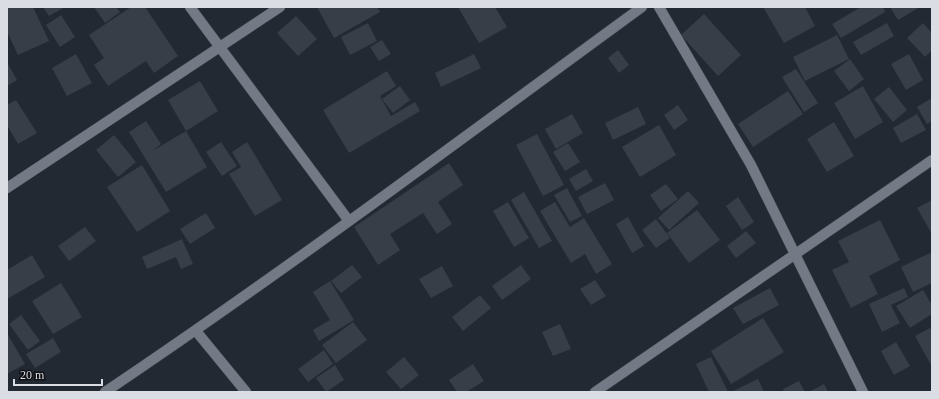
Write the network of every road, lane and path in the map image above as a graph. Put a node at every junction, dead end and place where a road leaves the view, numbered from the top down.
1 (190, 7) edge
2 (280, 7) edge
3 (642, 7) edge
4 (659, 7) edge
5 (220, 47) junction
6 (932, 160) edge
7 (7, 188) edge
8 (349, 221) junction
9 (794, 254) junction
10 (196, 331) junction
11 (105, 392) edge
12 (246, 392) edge
13 (595, 392) edge
14 (863, 392) edge

1 - 5 street
2 - 5 street
3 - 8 street
4 - 9 street
5 - 7 street
5 - 8 street
6 - 9 street
8 - 10 street
9 - 13 street
9 - 14 street
10 - 11 street
10 - 12 street

